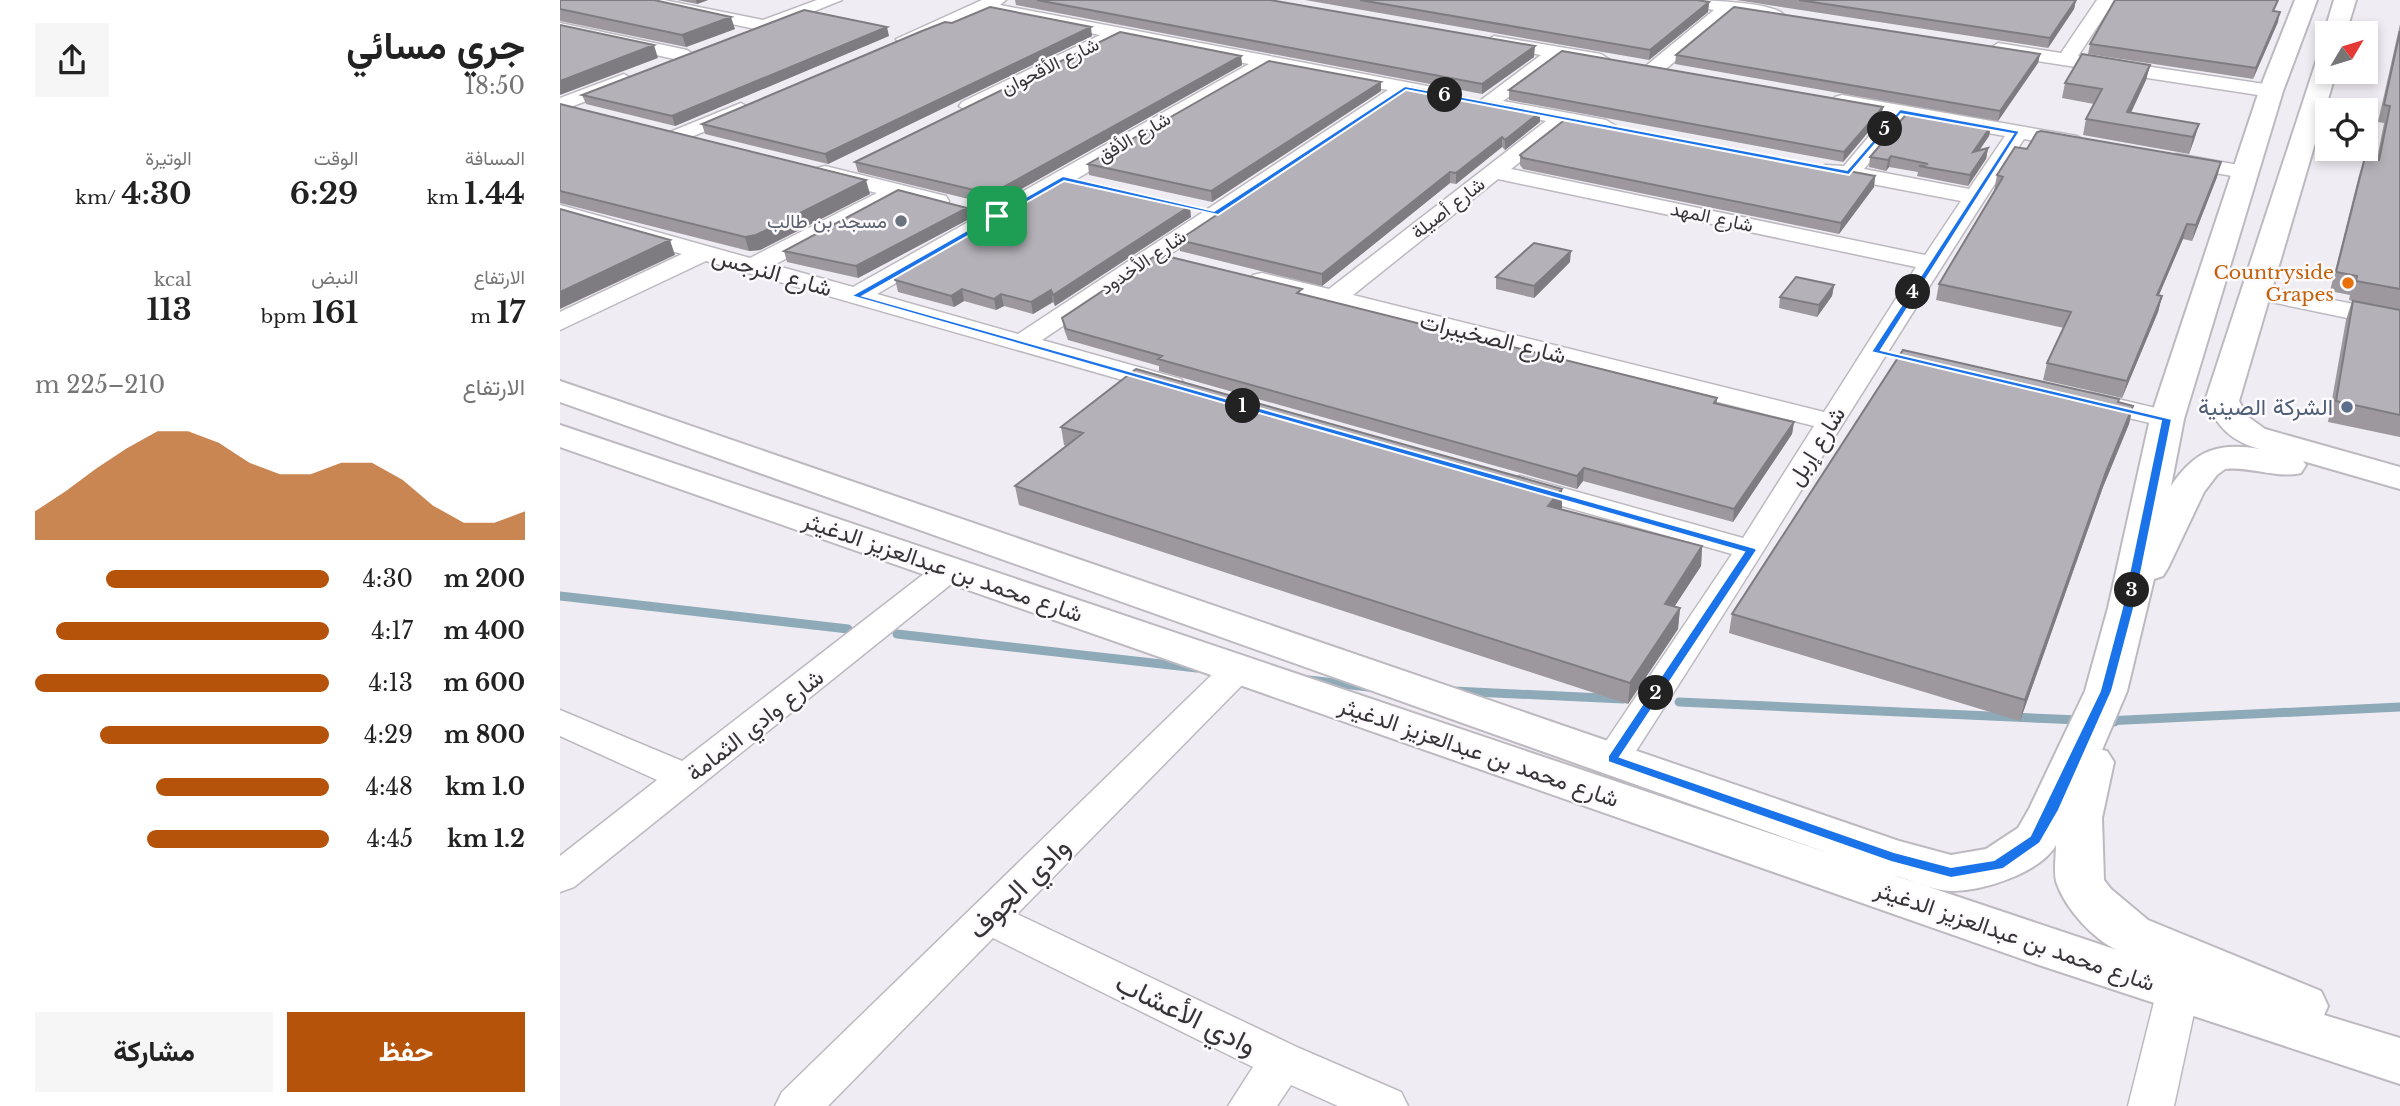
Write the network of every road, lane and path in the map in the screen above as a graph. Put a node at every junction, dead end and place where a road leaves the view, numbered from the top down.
1 (639, 0) edge
2 (833, 0) edge
3 (1685, 0) edge
4 (2306, 0) edge
5 (2345, 0) edge
6 (2076, 2) edge
7 (989, 3) edge
8 (2104, 3) edge
9 (1728, 7) junction
10 (805, 11) junction
11 (1796, 17) edge
12 (843, 18) edge
13 (2339, 21) edge
14 (765, 26) junction
15 (560, 28) edge
16 (1119, 33) junction
17 (893, 36) dead end
18 (2293, 36) junction
19 (1476, 38) edge
20 (2315, 39) edge
21 (726, 41) edge
22 (1985, 47) edge
23 (1557, 52) junction
24 (2066, 59) junction
25 (1267, 61) junction
26 (1654, 69) junction
27 (1682, 74) edge
28 (2320, 84) edge
29 (1405, 88) junction
30 (2271, 91) junction
31 (1818, 97) edge
32 (1487, 103) junction
33 (753, 104) edge
34 (560, 106) edge
35 (1900, 111) junction
36 (956, 113) edge
37 (599, 117) edge
38 (1562, 118) junction
39 (651, 130) edge
40 (1630, 131) edge
41 (2018, 132) junction
42 (677, 136) junction
43 (715, 146) edge
44 (2098, 146) edge
45 (2151, 155) edge
46 (856, 162) edge
47 (1808, 165) edge
48 (805, 168) edge
49 (1494, 172) junction
50 (2244, 172) junction
51 (1849, 173) junction
52 (831, 174) junction
53 (1063, 178) junction
54 (1088, 184) edge
55 (897, 191) junction
56 (1976, 197) junction
57 (1190, 208) edge
58 (560, 212) edge
59 (1216, 213) junction
60 (997, 216) junction
61 (703, 253) junction
62 (1155, 254) junction
63 (1194, 263) edge
64 (1930, 263) junction
65 (752, 267) junction
66 (1232, 273) edge
67 (2256, 292) junction
68 (856, 296) junction
69 (1334, 298) junction
70 (2400, 321) edge
71 (560, 322) edge
72 (1021, 343) junction
73 (560, 391) edge
74 (1193, 392) edge
75 (2061, 394) edge
76 (2167, 419) junction
77 (1831, 422) junction
78 (560, 435) edge
79 (728, 450) junction
80 (683, 477) junction
81 (1499, 478) edge
82 (2400, 478) edge
83 (2400, 487) edge
84 (1751, 550) junction
85 (949, 570) junction
86 (2128, 608) junction
87 (1238, 669) junction
88 (2106, 691) junction
89 (560, 722) edge
90 (1612, 759) junction
91 (688, 779) junction
92 (560, 877) edge
93 (989, 918) junction
94 (2178, 990) junction
95 (2400, 1044) edge
96 (1283, 1061) junction
97 (2400, 1061) edge
98 (798, 1106) edge
99 (1251, 1106) edge
100 (1385, 1106) edge
101 (2151, 1106) edge

1 - 14 street
2 - 10 street
3 - 9 street
4 - 18 street
5 - 13 street
6 - 8 street
7 - 16 street
7 - 17 street
8 - 24 street
9 - 11 street
9 - 26 street
10 - 12 street
10 - 14 street
14 - 21 street
15 - 34 street
16 - 25 street
16 - 36 street, شارع الأقحوان
18 - 20 street
18 - 30 street
19 - 23 street
22 - 24 street
23 - 26 street
23 - 32 street
24 - 30 street
25 - 29 street
25 - 53 street, شارع الأفق
26 - 27 street
28 - 67 street
29 - 32 street
29 - 59 street, شارع الأخدود
30 - 50 street
31 - 35 street
32 - 38 street
33 - 42 street
34 - 37 street
35 - 41 street
35 - 51 street
38 - 40 street
38 - 49 street, شارع أصيلة
39 - 42 street
41 - 44 street
41 - 56 street, شارع إربل
42 - 43 street
45 - 50 street
46 - 52 street
47 - 51 street
48 - 52 street
49 - 64 street, شارع المهد
49 - 69 street, شارع أصيلة
50 - 76 street
51 - 56 street
52 - 55 street
53 - 54 street
53 - 60 street, شارع الأفق
55 - 60 street
55 - 65 street
56 - 64 street, شارع إربل
57 - 59 street
58 - 61 street, شارع النرجس
59 - 62 street, شارع الأخدود
60 - 68 street, شارع الأفق
61 - 65 street, شارع النرجس
61 - 71 street
62 - 63 street
62 - 72 street, شارع الأخدود
64 - 77 street, شارع إربل
65 - 68 street, شارع النرجس
66 - 69 street, شارع الصخيبرات
67 - 70 street
67 - 82 street
68 - 72 street, شارع النرجس
69 - 77 street, شارع الصخيبرات
72 - 74 street, شارع النرجس
73 - 79 street, شارع محمد بن عبدالعزيز الدغيثر
75 - 76 street
76 - 86 street
77 - 84 street, شارع إربل
78 - 80 street, شارع محمد بن عبدالعزيز الدغيثر
79 - 80 street
79 - 90 street, شارع محمد بن عبدالعزيز الدغيثر
80 - 85 street, شارع محمد بن عبدالعزيز الدغيثر
81 - 84 street
83 - 86 street
84 - 90 street, شارع إربل
85 - 87 street, شارع محمد بن عبدالعزيز الدغيثر
85 - 91 street, شارع وادي الثمامة
86 - 88 street
87 - 93 street, وادي الجوف
87 - 94 street, شارع محمد بن عبدالعزيز الدغيثر
88 - 90 street, شارع محمد بن عبدالعزيز الدغيثر
88 - 95 street
89 - 91 street
91 - 92 street, شارع وادي الثمامة
93 - 96 street, وادي الأعشاب
93 - 98 street, وادي الجوف
94 - 97 street, شارع محمد بن عبدالعزيز الدغيثر
94 - 101 street
96 - 99 street
96 - 100 street, وادي الأعشاب

